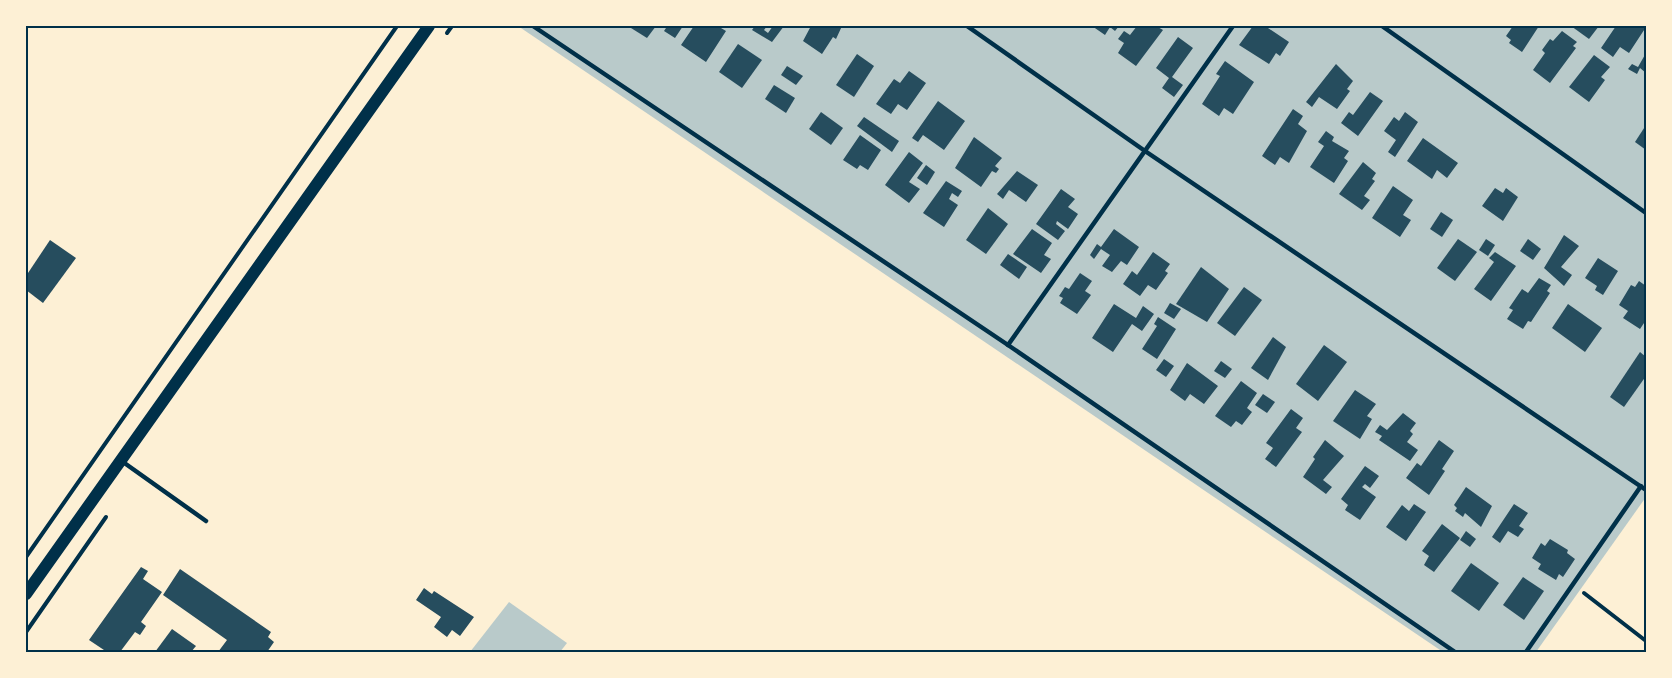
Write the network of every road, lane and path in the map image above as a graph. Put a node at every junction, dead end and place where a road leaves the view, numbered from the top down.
1 (397, 26) edge
2 (429, 26) edge
3 (533, 26) edge
4 (967, 26) edge
5 (1233, 26) edge
6 (1382, 26) edge
7 (1145, 151) junction
8 (1647, 213) edge
9 (1008, 345) junction
10 (120, 460) junction
11 (1641, 486) junction
12 (1647, 490) edge
13 (206, 520) dead end
14 (26, 557) edge
15 (1584, 592) dead end
16 (26, 594) edge
17 (1647, 641) edge
18 (1455, 652) edge
19 (1526, 652) edge

1 - 14 path
2 - 10 main road
3 - 9 lane
4 - 7 lane
5 - 7 lane
6 - 8 lane
7 - 9 lane
7 - 11 lane
9 - 18 lane
10 - 13 lane
10 - 16 main road
11 - 12 lane
11 - 19 lane
15 - 17 path

